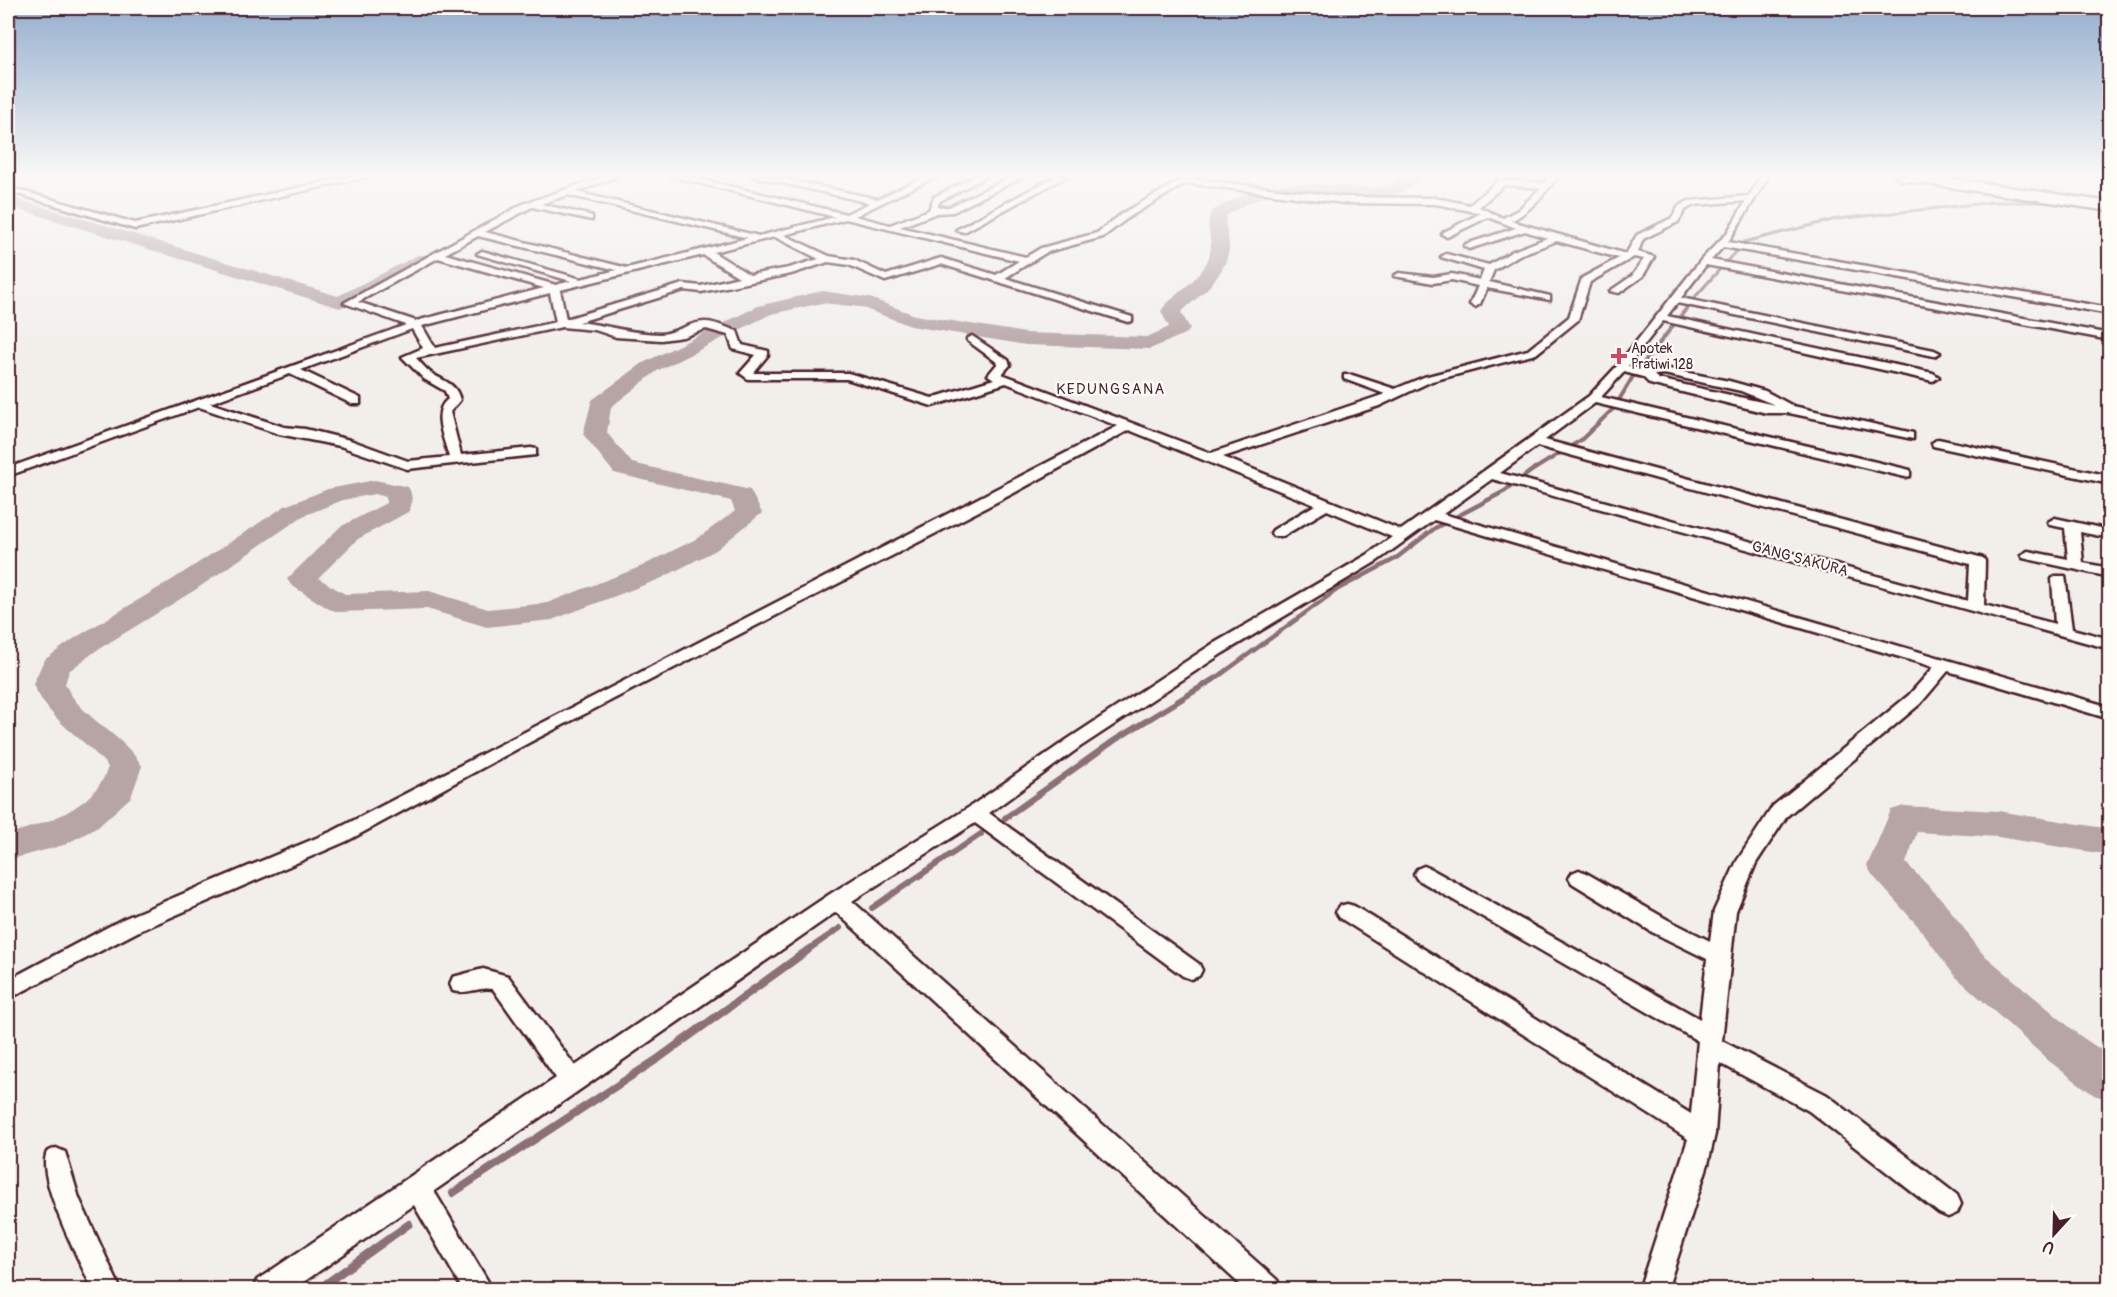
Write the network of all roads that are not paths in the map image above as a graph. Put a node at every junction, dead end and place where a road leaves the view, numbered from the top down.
1 (471, 237) edge
2 (492, 237) edge
3 (753, 237) edge
4 (765, 237) edge
5 (781, 237) edge
6 (931, 237) edge
7 (1094, 237) edge
8 (1499, 237) edge
9 (1552, 237) edge
10 (1644, 237) edge
11 (1729, 237) edge
12 (759, 238) junction
13 (1556, 238) junction
14 (1725, 244) junction
15 (1469, 246) dead end
16 (705, 251) junction
17 (482, 254) dead end
18 (437, 255) junction
19 (1630, 255) junction
20 (1446, 257) dead end
21 (826, 259) junction
22 (1027, 260) junction
23 (1708, 263) junction
24 (1490, 268) junction
25 (627, 270) junction
26 (1885, 272) junction
27 (1399, 276) dead end
28 (748, 278) junction
29 (997, 279) junction
30 (581, 281) junction
31 (1934, 281) junction
32 (1881, 284) dead end
33 (1482, 285) junction
34 (554, 288) junction
35 (1615, 291) dead end
36 (1992, 291) junction
37 (1931, 293) dead end
38 (1546, 297) dead end
39 (2046, 300) junction
40 (1686, 303) junction
41 (1989, 303) dead end
42 (1475, 304) dead end
43 (2107, 311) edge
44 (2043, 313) dead end
45 (1128, 319) dead end
46 (1667, 319) junction
47 (415, 324) junction
48 (562, 324) junction
49 (2105, 325) dead end
50 (2109, 337) edge
51 (972, 339) dead end
52 (429, 350) junction
53 (1934, 353) dead end
54 (289, 369) junction
55 (1635, 372) junction
56 (1348, 377) dead end
57 (1933, 377) dead end
58 (1006, 379) junction
59 (1397, 394) junction
60 (1593, 399) junction
61 (356, 400) dead end
62 (198, 403) junction
63 (1128, 426) junction
64 (1909, 436) dead end
65 (1534, 441) junction
66 (1938, 443) dead end
67 (531, 452) dead end
68 (1211, 457) junction
69 (456, 460) junction
70 (8, 472) edge
71 (1905, 473) dead end
72 (1498, 476) junction
73 (2109, 480) edge
74 (1325, 505) junction
75 (1442, 518) junction
76 (2055, 522) dead end
77 (2072, 526) junction
78 (1278, 533) dead end
79 (2109, 534) edge
80 (1402, 536) junction
81 (2028, 555) dead end
82 (2076, 565) junction
83 (2109, 573) edge
84 (2060, 579) dead end
85 (1976, 608) junction
86 (2064, 632) junction
87 (2109, 644) edge
88 (1944, 666) junction
89 (2109, 712) edge
90 (975, 813) junction
91 (1424, 874) dead end
92 (1579, 878) dead end
93 (837, 900) junction
94 (1347, 912) dead end
95 (1719, 955) junction
96 (1191, 970) dead end
97 (461, 984) dead end
98 (8, 990) edge
99 (1709, 1041) junction
100 (573, 1082) junction
101 (1702, 1134) junction
102 (56, 1160) dead end
103 (417, 1186) junction
104 (1948, 1204) dead end
105 (107, 1290) edge
106 (267, 1290) edge
107 (479, 1290) edge
108 (1267, 1290) edge
109 (1653, 1290) edge

1 - 18 street
2 - 25 street
3 - 12 street
4 - 12 street
5 - 21 street
6 - 22 street
7 - 22 street
8 - 15 street
9 - 13 street
10 - 19 street
11 - 14 street
12 - 16 street
13 - 19 street
13 - 24 street
14 - 23 street
14 - 26 street
16 - 25 street
16 - 28 street
17 - 30 street
18 - 34 street
18 - 47 street
19 - 35 street
19 - 59 street
20 - 24 street
21 - 28 street
21 - 29 street
22 - 29 street
23 - 40 street
23 - 50 street
24 - 33 street
25 - 30 street
26 - 31 street
26 - 32 street
27 - 33 street
28 - 48 street
29 - 45 street
30 - 34 street
31 - 36 street
31 - 37 street
33 - 38 street
33 - 42 street
34 - 47 street
34 - 48 street
36 - 39 street
36 - 41 street
39 - 43 street
39 - 44 street
40 - 46 street
40 - 53 street
43 - 49 street
46 - 55 street
46 - 57 street
47 - 52 street
47 - 54 street
48 - 52 street
48 - 58 street
51 - 58 street
52 - 69 street
54 - 61 street
54 - 62 street
55 - 60 street
55 - 64 street
56 - 59 street
58 - 63 street
59 - 68 street
60 - 65 street
60 - 71 street
62 - 69 street
62 - 70 street
63 - 68 street
63 - 98 street
65 - 72 street
65 - 85 street
66 - 73 street
67 - 69 street
68 - 74 street
72 - 75 street
72 - 85 street, GANG SAKURA
74 - 78 street
74 - 80 street
75 - 80 street
75 - 88 street
76 - 77 street
77 - 79 street
77 - 82 street
80 - 90 street
81 - 82 street
82 - 83 street
84 - 86 street
85 - 86 street, GANG SAKURA
86 - 87 street, GANG SAKURA
88 - 89 street
88 - 95 street
90 - 93 street
90 - 96 street
91 - 99 street
92 - 95 street
93 - 100 street
93 - 108 street
94 - 101 street
95 - 99 street
97 - 100 street
99 - 101 street
99 - 104 street
100 - 103 street
101 - 109 street
102 - 105 street
103 - 106 street
103 - 107 street

